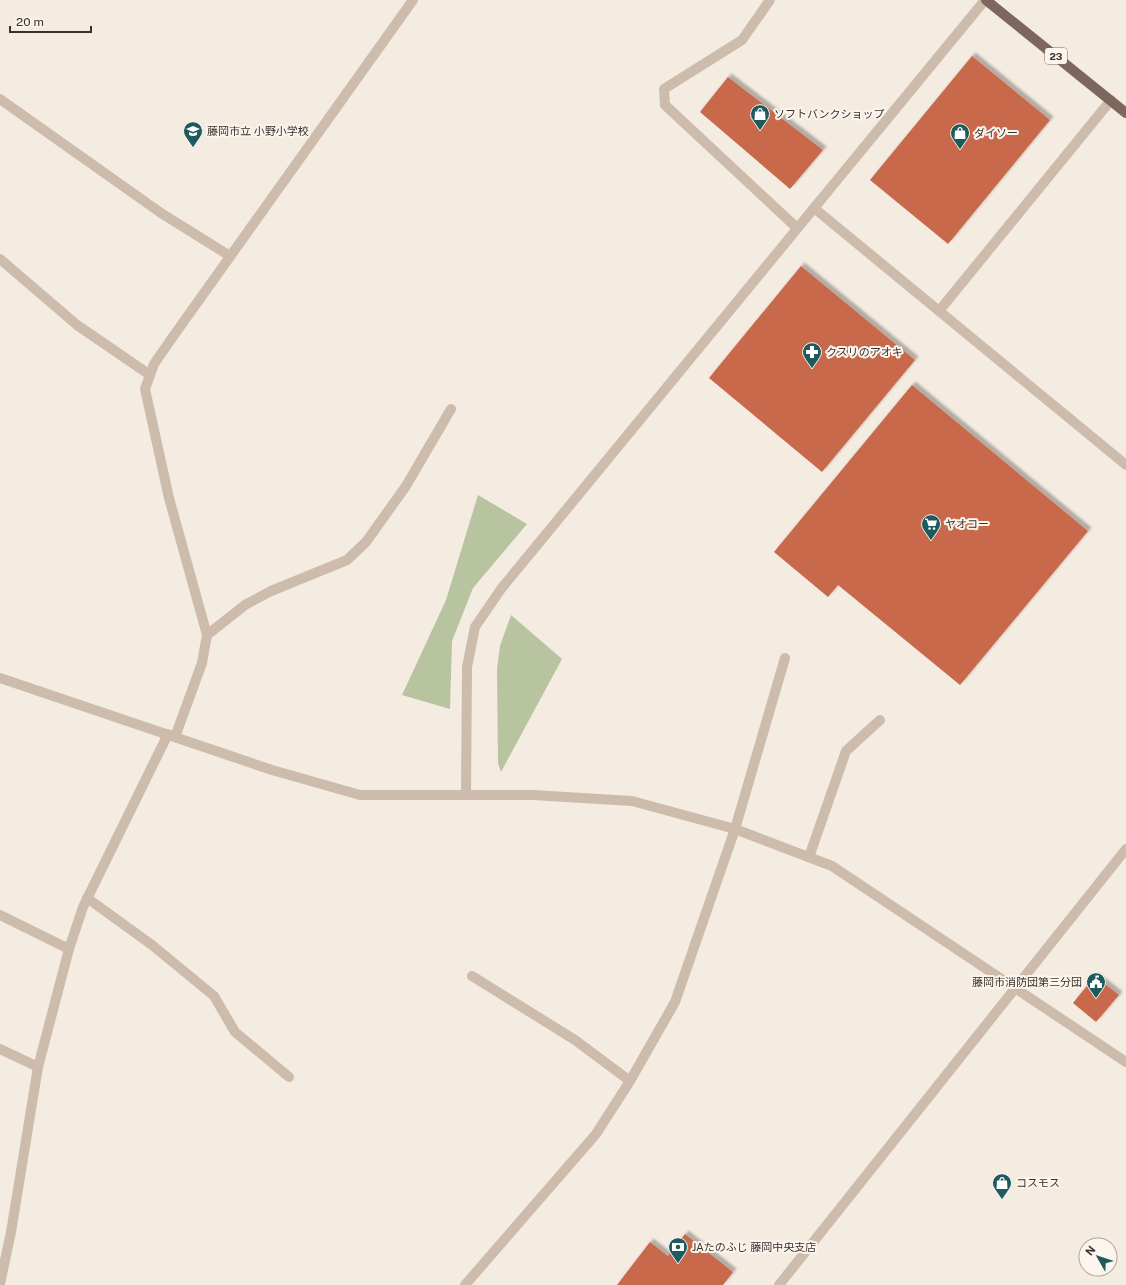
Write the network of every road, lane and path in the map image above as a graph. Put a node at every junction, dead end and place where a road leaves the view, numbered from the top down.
1 (413, 0) edge
2 (770, 0) edge
3 (985, 0) edge
4 (0, 99) edge
5 (1111, 100) junction
6 (1126, 113) edge
7 (814, 208) junction
8 (797, 228) junction
9 (230, 256) junction
10 (0, 258) edge
11 (939, 311) junction
12 (150, 375) junction
13 (451, 409) dead end
14 (1126, 465) edge
15 (207, 635) junction
16 (785, 658) dead end
17 (0, 678) edge
18 (880, 720) dead end
19 (172, 735) junction
20 (466, 795) junction
21 (735, 829) junction
22 (1126, 849) edge
23 (809, 857) junction
24 (87, 898) junction
25 (0, 915) edge
26 (69, 949) junction
27 (472, 976) dead end
28 (1015, 988) junction
29 (0, 1048) edge
30 (1126, 1062) edge
31 (38, 1067) junction
32 (289, 1078) dead end
33 (630, 1082) junction
34 (1, 1284) edge
35 (465, 1285) edge
36 (779, 1285) edge

1 - 9 street
2 - 8 street
3 - 5 main road, 23
3 - 7 street
4 - 9 street
5 - 6 main road, 23
5 - 11 street
7 - 8 street
7 - 11 street
8 - 20 street
9 - 12 street
10 - 12 street
11 - 14 street
12 - 15 street
13 - 15 street
15 - 19 street
16 - 21 street
17 - 19 street
18 - 23 street
19 - 20 street
19 - 24 street
20 - 21 street
21 - 23 street
21 - 33 street
22 - 28 street
23 - 28 street
24 - 26 street
24 - 32 street
25 - 26 street
26 - 31 street
27 - 33 street
28 - 30 street
28 - 36 street
29 - 31 street
31 - 34 street
33 - 35 street

